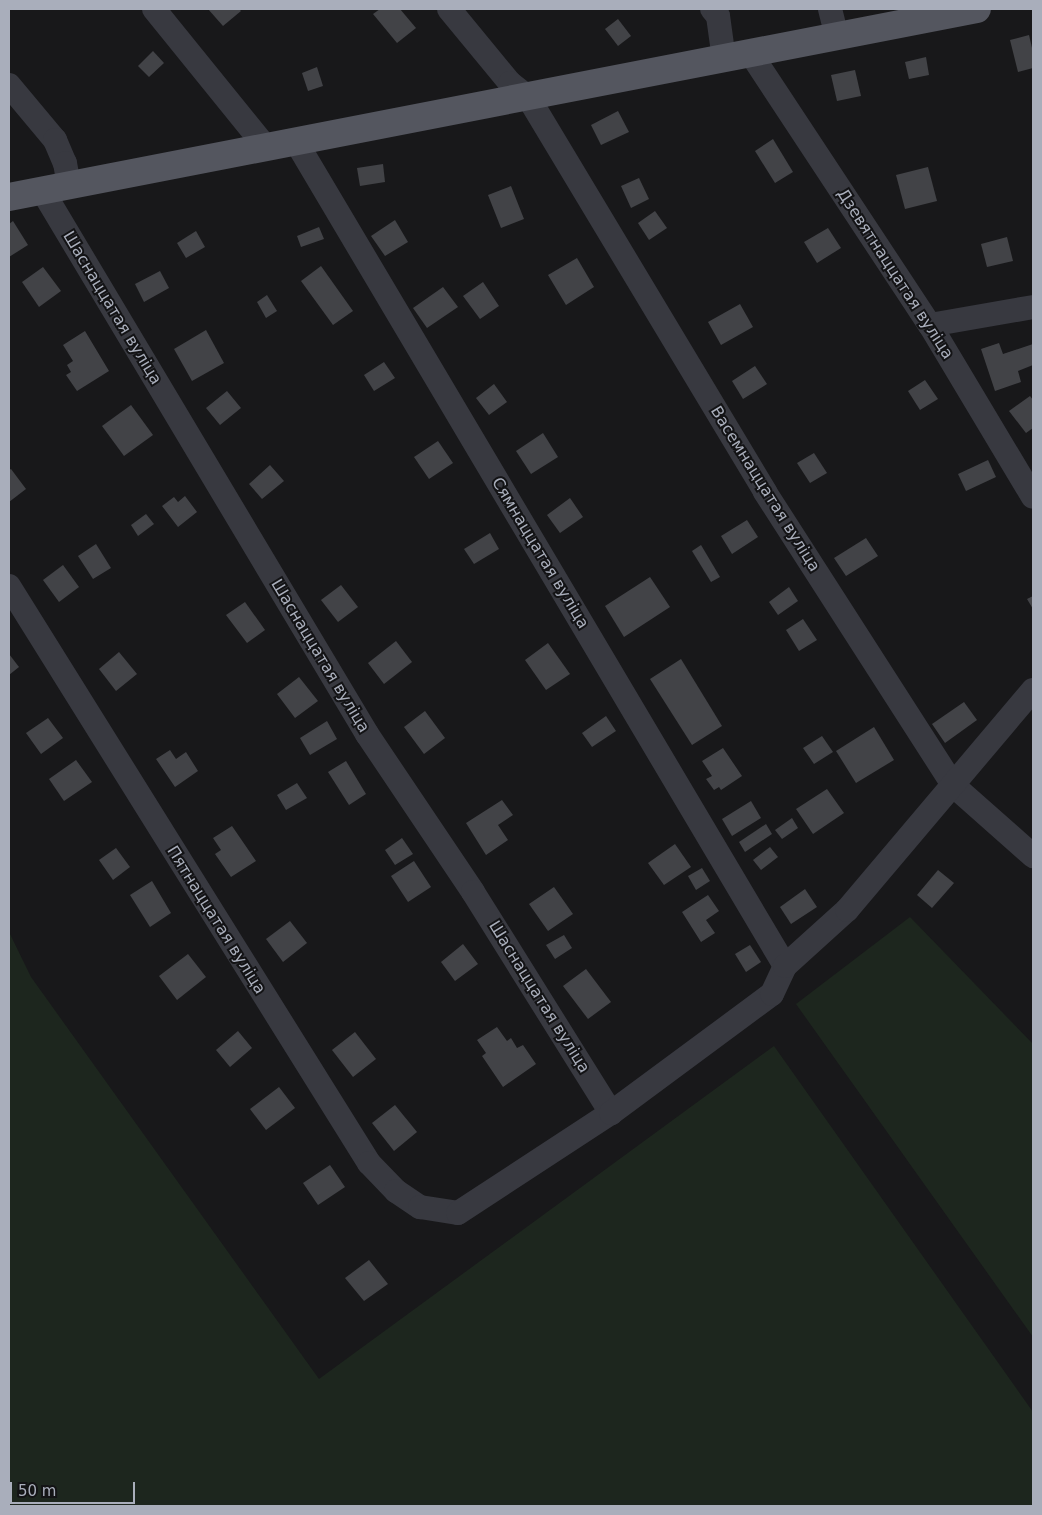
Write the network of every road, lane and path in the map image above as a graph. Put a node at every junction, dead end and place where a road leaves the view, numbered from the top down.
1 (154, 9) edge
2 (449, 9) edge
3 (712, 9) edge
4 (830, 9) edge
5 (978, 9) edge
6 (837, 37) junction
7 (751, 54) junction
8 (724, 59) junction
9 (9, 85) edge
10 (528, 97) junction
11 (295, 140) junction
12 (265, 146) junction
13 (69, 185) junction
14 (42, 190) junction
15 (9, 197) edge
16 (1033, 307) edge
17 (930, 325) junction
18 (1033, 497) edge
19 (9, 586) edge
20 (1033, 690) edge
21 (954, 786) junction
22 (1033, 856) edge
23 (785, 966) junction
24 (611, 1113) junction

1 - 12 street
2 - 10 street
3 - 8 street
4 - 6 street
5 - 6 main road
6 - 7 main road
7 - 8 main road
7 - 17 street, Дзевятнаццатая вуліца
8 - 10 main road
9 - 13 street
10 - 11 main road
10 - 21 street, Васемнаццатая вуліца
11 - 12 main road
11 - 23 street, Сямнаццатая вуліца
12 - 13 main road
13 - 14 main road
14 - 15 main road
14 - 24 street, Шаснаццатая вуліца
16 - 17 street
17 - 18 street, Дзевятнаццатая вуліца
19 - 24 street, Пятнаццатая вуліца
20 - 21 street
21 - 22 street, Васемнаццатая вуліца
21 - 23 street
23 - 24 street

